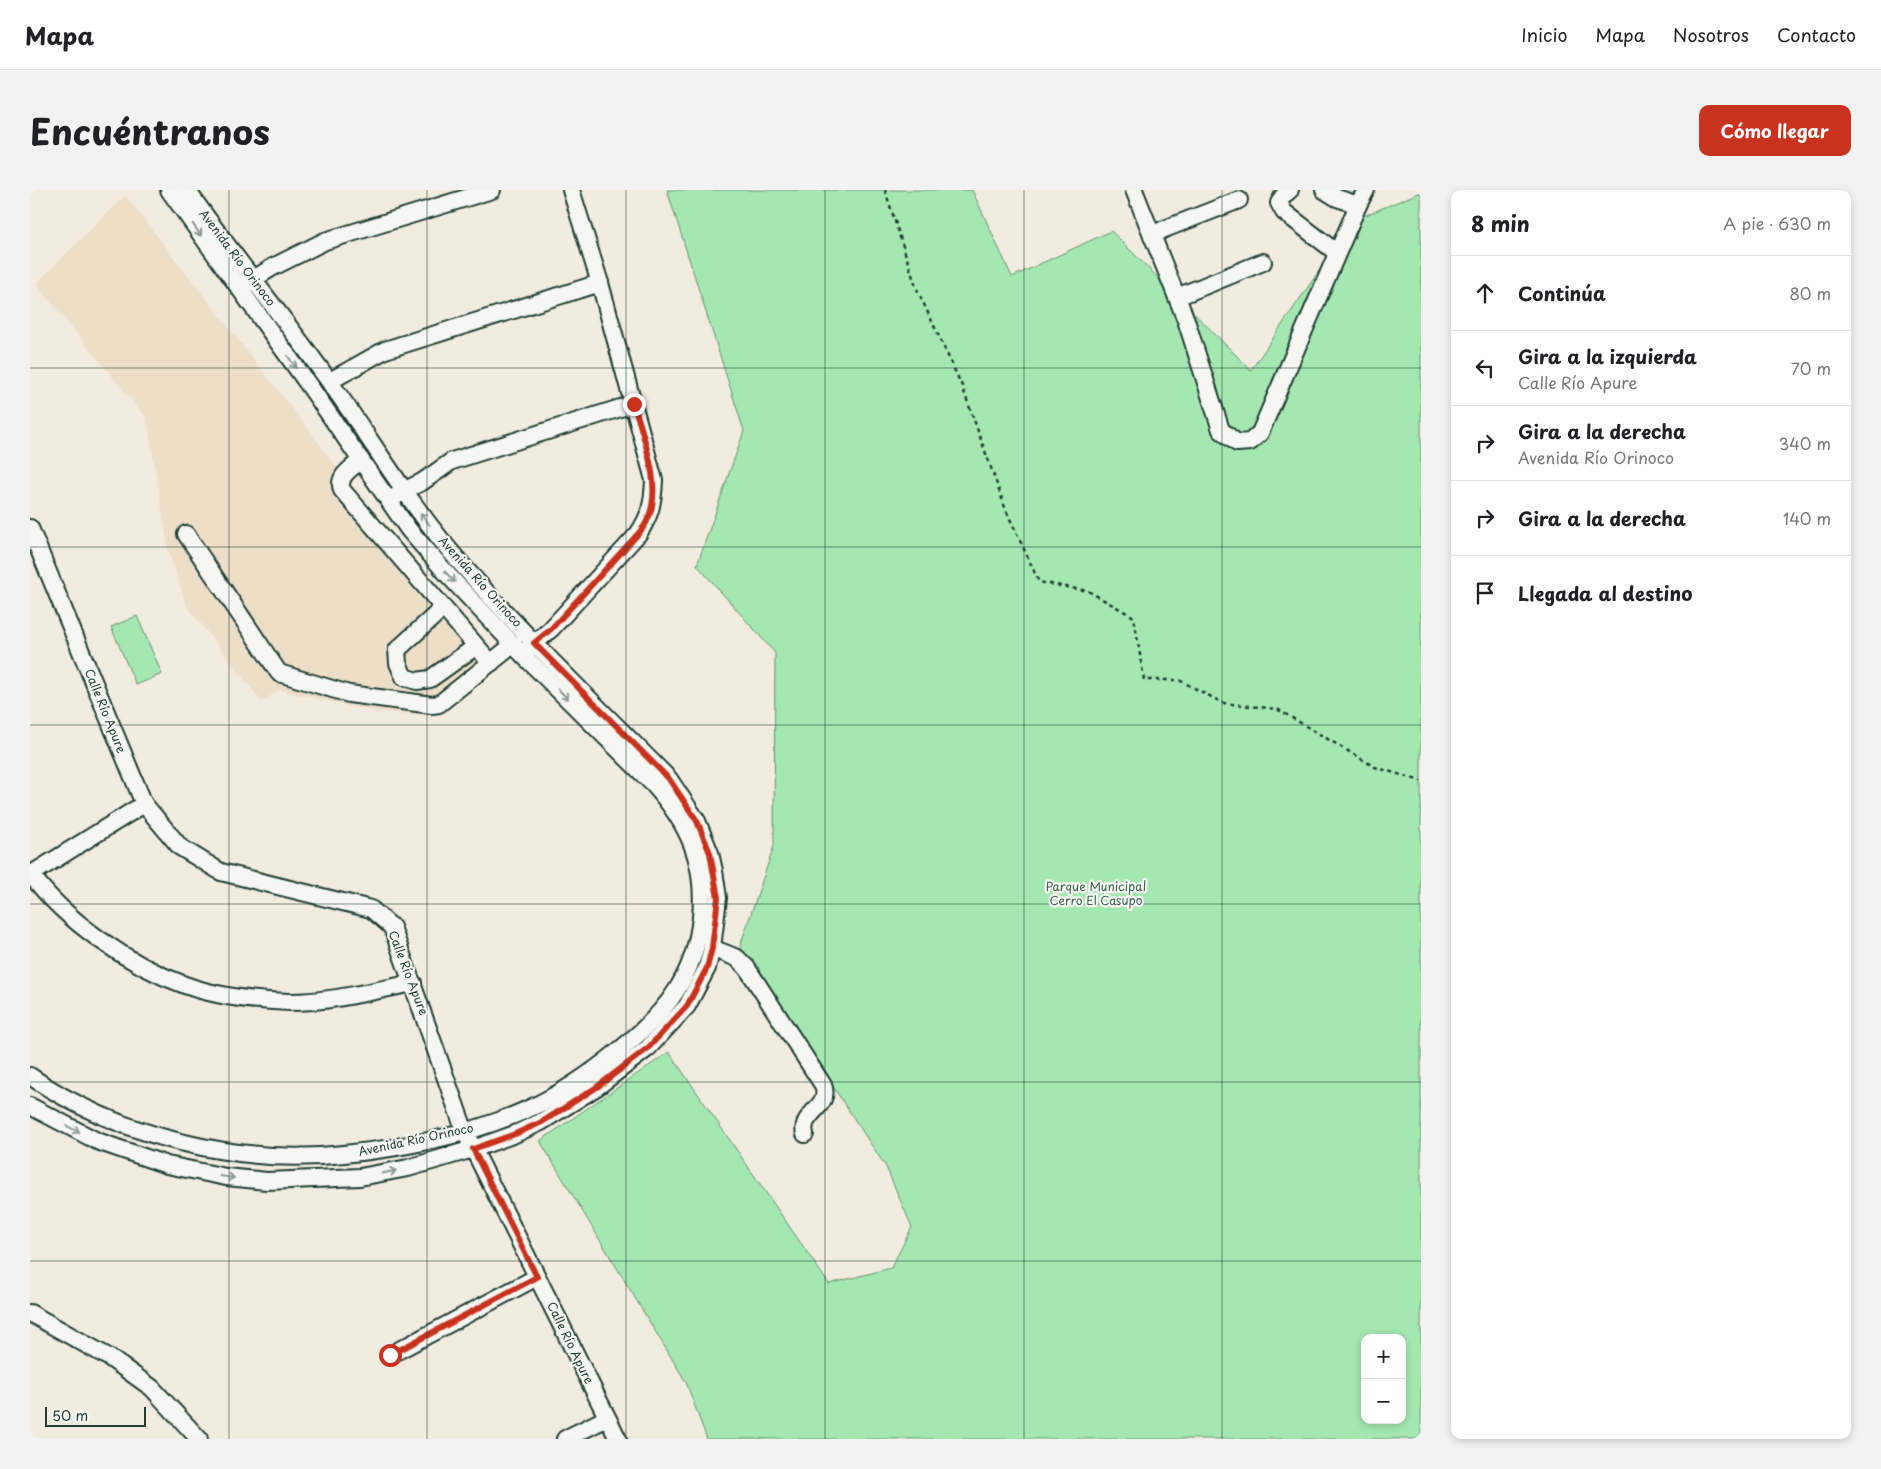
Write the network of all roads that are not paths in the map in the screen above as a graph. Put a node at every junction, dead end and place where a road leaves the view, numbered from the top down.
1 (169, 190) edge
2 (187, 190) edge
3 (492, 190) edge
4 (571, 190) edge
5 (1134, 190) edge
6 (1290, 190) edge
7 (1324, 190) edge
8 (1366, 190) edge
9 (1239, 200) dead end
10 (1358, 205) junction
11 (1152, 236) junction
12 (1338, 253) junction
13 (1263, 262) dead end
14 (600, 283) junction
15 (246, 284) junction
16 (1177, 297) junction
17 (330, 381) junction
18 (634, 404) junction
19 (361, 460) junction
20 (403, 491) junction
21 (389, 502) junction
22 (30, 528) edge
23 (186, 534) dead end
24 (443, 608) junction
25 (475, 647) junction
26 (524, 647) junction
27 (490, 663) junction
28 (676, 799) junction
29 (144, 804) junction
30 (30, 874) edge
31 (712, 948) junction
32 (413, 983) junction
33 (666, 1018) junction
34 (30, 1076) edge
35 (30, 1106) edge
36 (465, 1132) junction
37 (805, 1134) dead end
38 (473, 1149) junction
39 (537, 1277) junction
40 (30, 1313) edge
41 (390, 1355) dead end
42 (607, 1418) junction
43 (199, 1439) edge
44 (565, 1439) edge
45 (618, 1439) edge

1 -> 15 street, Avenida Río Orinoco
2 - 15 street, Avenida Río Orinoco
3 - 15 street
4 - 14 street
5 - 11 street
6 - 12 street
7 - 10 street
8 - 10 street
9 - 11 street
10 - 12 street
11 - 16 street
12 - 16 street
13 - 16 street
14 - 17 street
14 - 18 street
15 - 17 street, Avenida Río Orinoco
15 -> 19 street, Avenida Río Orinoco
17 - 20 street, Avenida Río Orinoco
18 - 20 street
18 - 26 street
19 - 21 street, Avenida Río Orinoco
19 - 24 street
20 - 21 street
26 -> 20 street, Avenida Río Orinoco
21 -> 26 street, Avenida Río Orinoco
22 - 29 street, Calle Río Apure
23 - 27 street
24 - 25 street
24 - 25 street
25 - 27 street
26 - 27 street
26 - 28 street, Avenida Río Orinoco
28 - 31 street, Avenida Río Orinoco
28 - 33 street, Avenida Río Orinoco
29 - 30 street
29 - 32 street, Calle Río Apure
30 - 32 street
31 - 33 street, Avenida Río Orinoco
31 - 37 street
32 - 36 street, Calle Río Apure
33 - 36 street, Avenida Río Orinoco
33 - 38 street, Avenida Río Orinoco
34 - 36 street, Avenida Río Orinoco
35 -> 38 street, Avenida Río Orinoco
36 - 38 street, Calle Río Apure
38 - 39 street, Calle Río Apure
39 - 41 street
39 - 42 street, Calle Río Apure
40 - 43 street
42 - 44 street
42 - 45 street, Calle Río Apure

